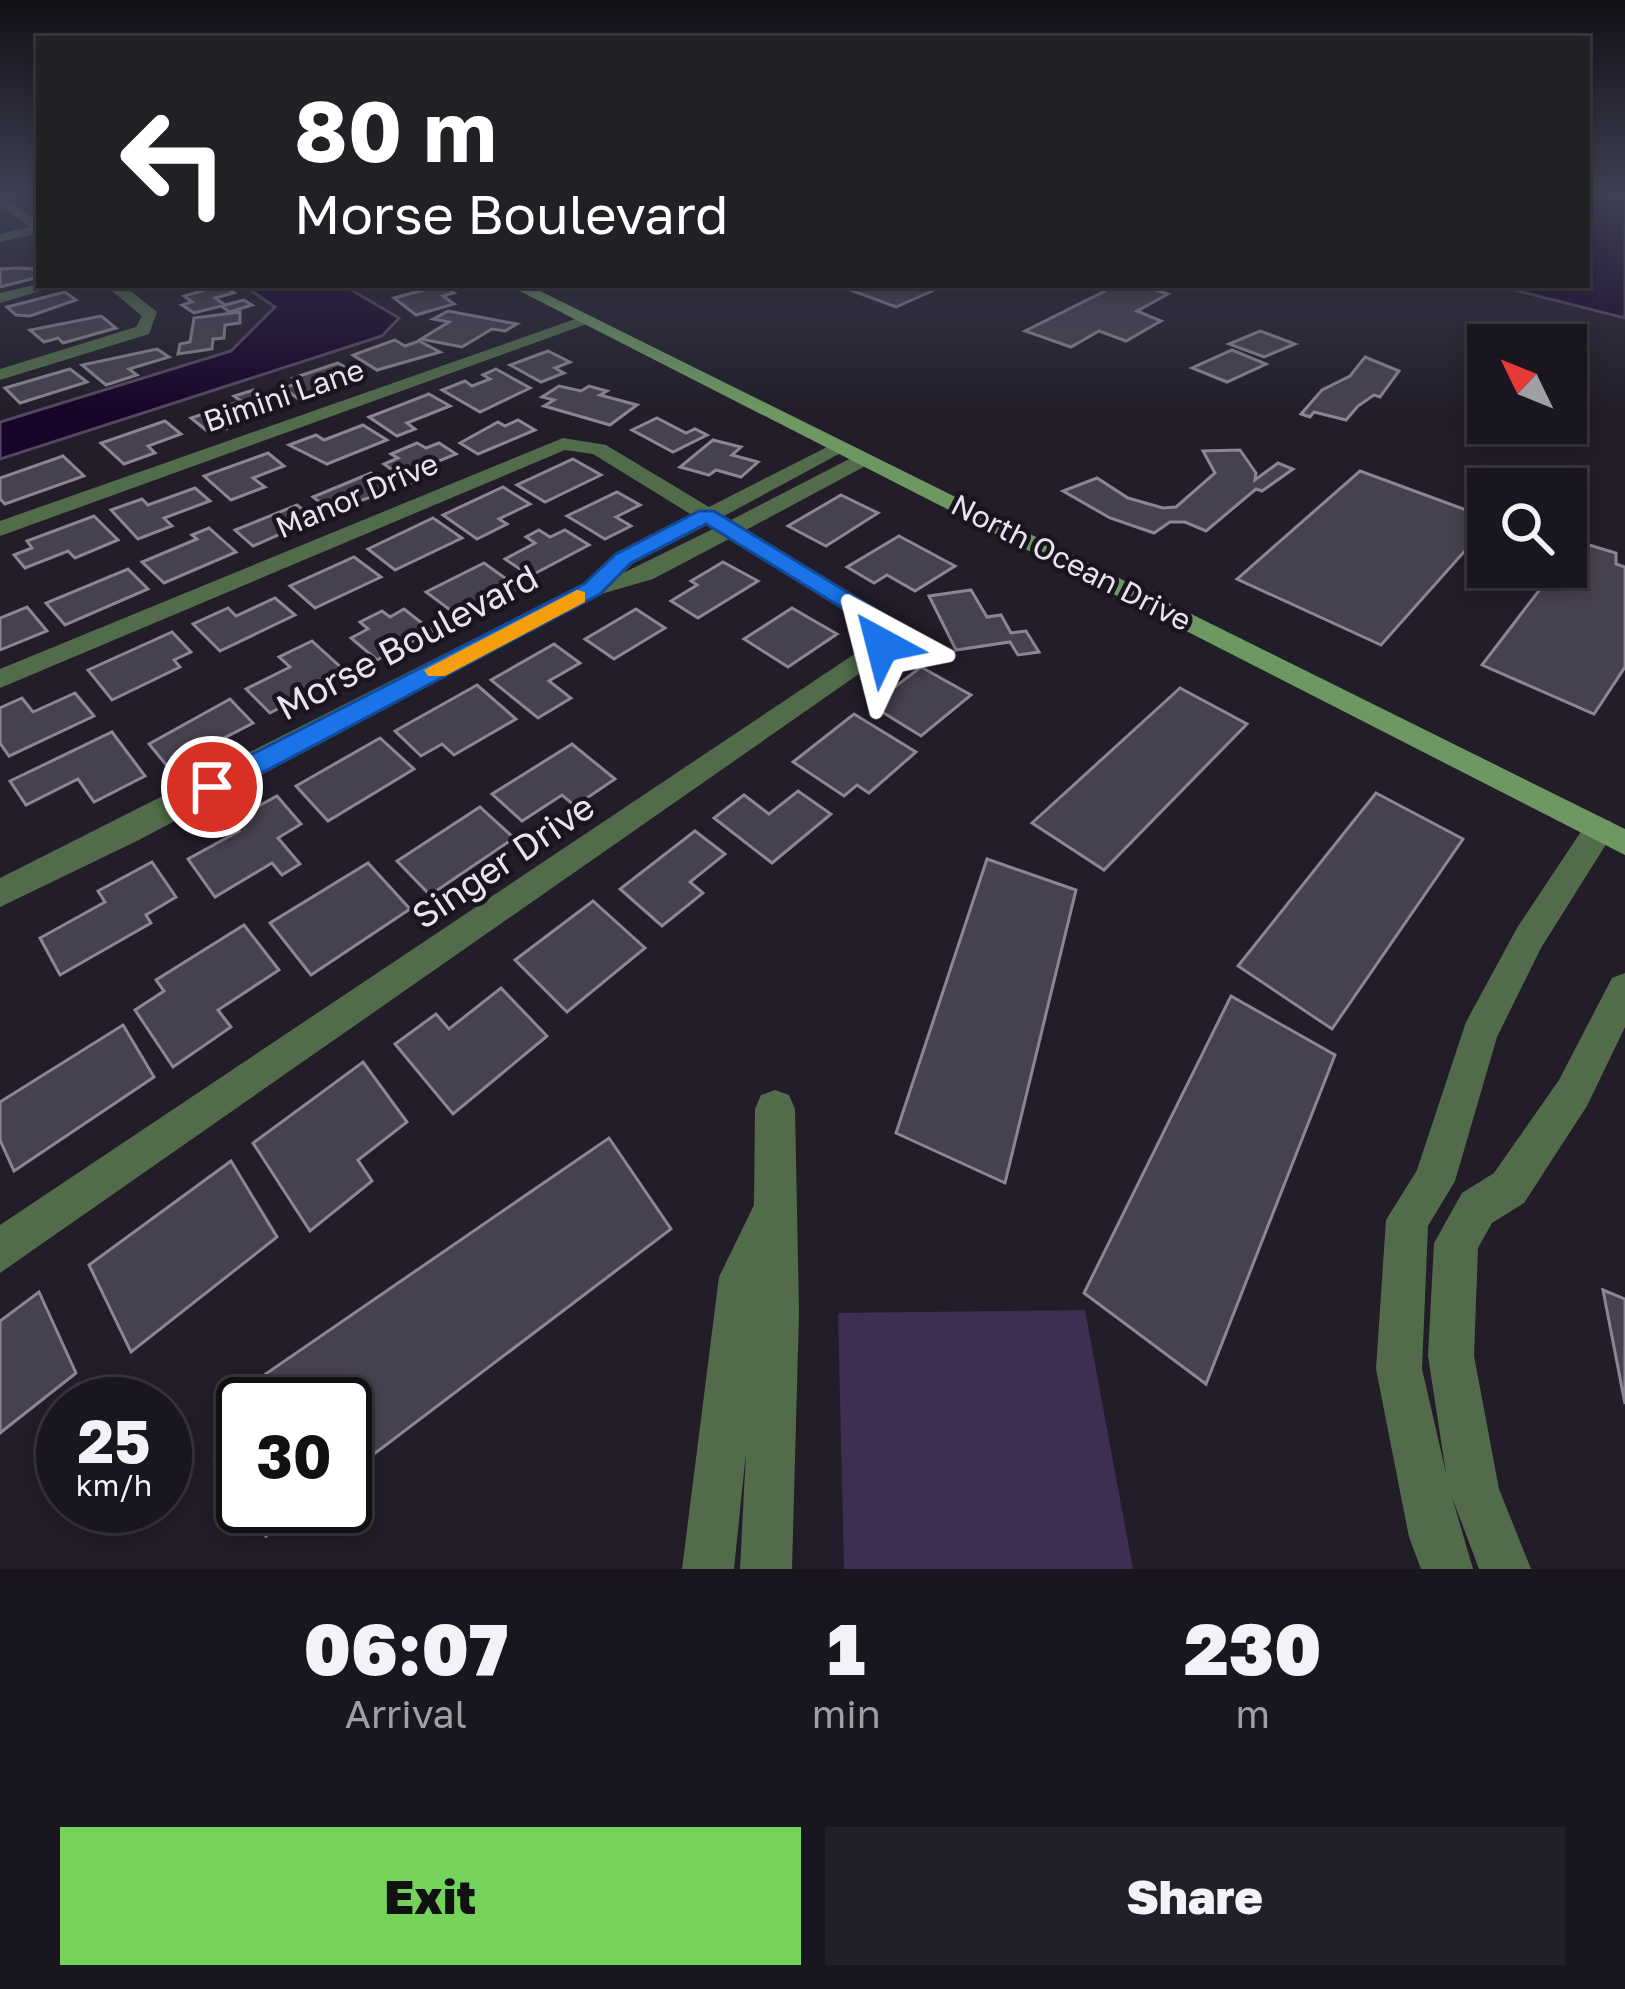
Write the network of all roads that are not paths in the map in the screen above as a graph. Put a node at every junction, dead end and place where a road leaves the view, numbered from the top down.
1 (40, 288) edge
2 (117, 288) edge
3 (522, 288) edge
4 (0, 298) edge
5 (587, 321) junction
6 (0, 375) edge
7 (852, 454) junction
8 (718, 522) junction
9 (0, 529) edge
10 (0, 679) edge
11 (1612, 836) edge
12 (0, 893) edge
13 (1625, 989) edge
14 (776, 1109) dead end
15 (776, 1208) junction
16 (0, 1251) edge
17 (708, 1569) edge
18 (766, 1569) edge
19 (1447, 1569) edge
20 (1505, 1569) edge

1 - 4 street
2 - 6 street
3 - 5 main road, North Ocean Drive
5 - 7 main road, North Ocean Drive
5 - 9 street, Bimini Lane
7 - 8 street, Morse Boulevard
7 - 11 main road, North Ocean Drive
8 - 10 street, Manor Drive
8 - 12 street, Morse Boulevard
8 - 16 street, Singer Drive
11 - 19 street
13 - 20 street
14 - 15 street
15 - 17 street
15 - 18 street

